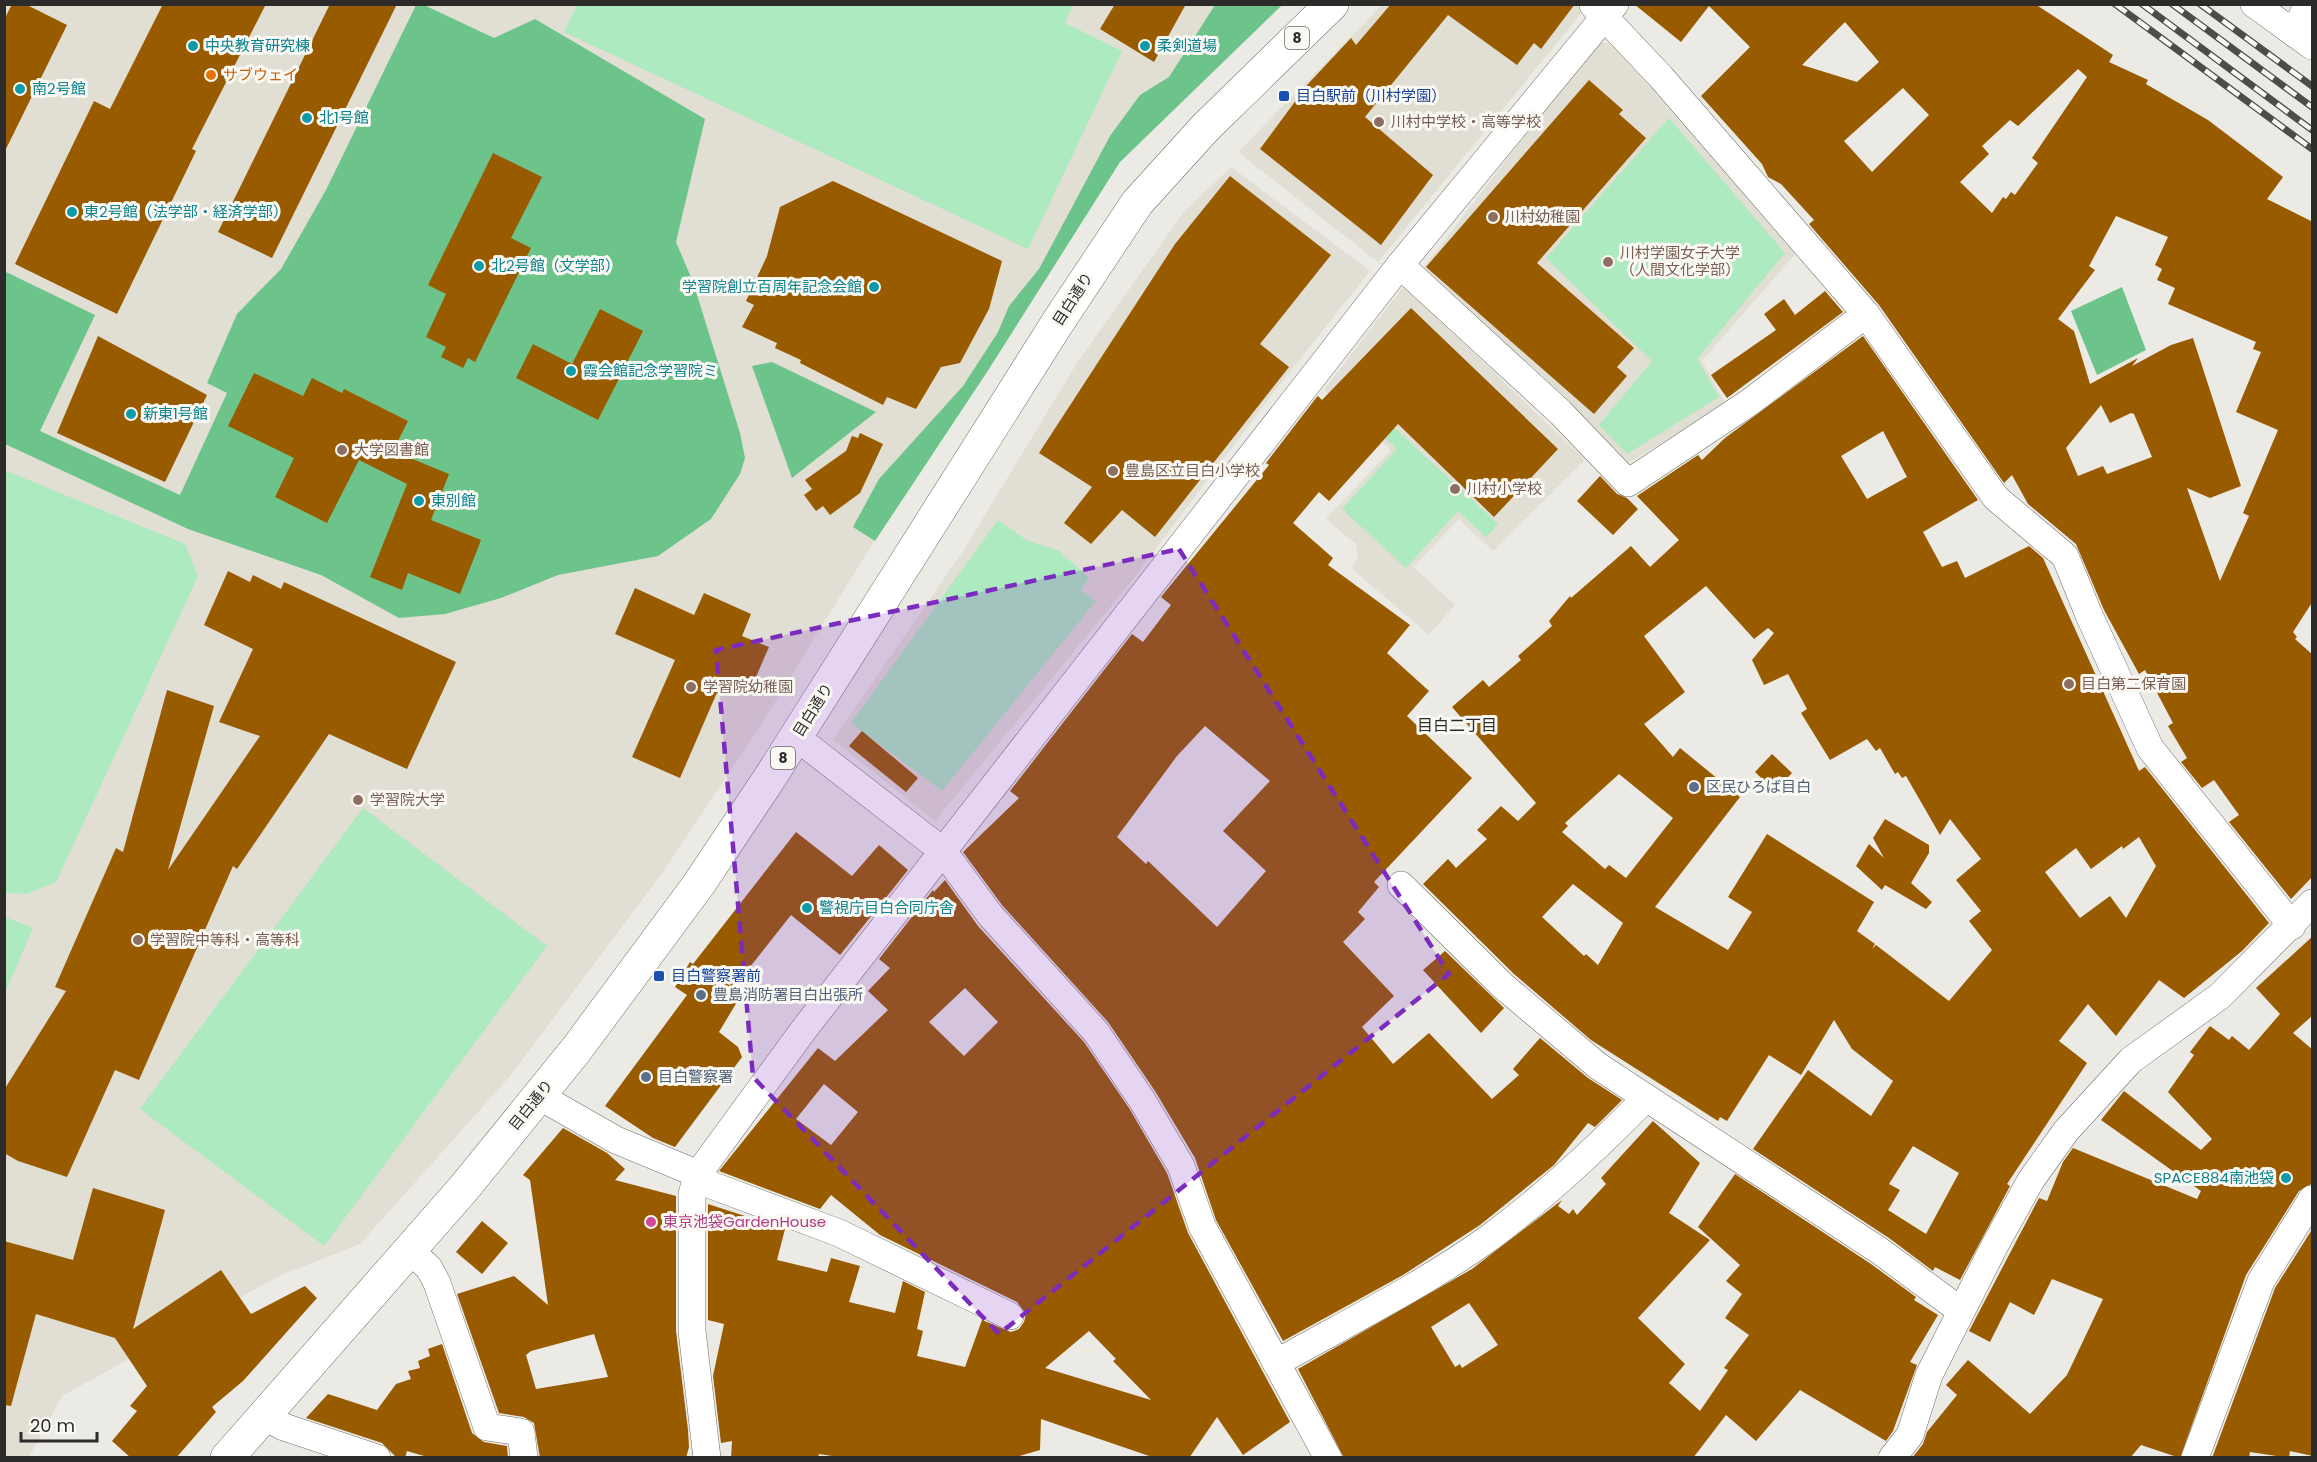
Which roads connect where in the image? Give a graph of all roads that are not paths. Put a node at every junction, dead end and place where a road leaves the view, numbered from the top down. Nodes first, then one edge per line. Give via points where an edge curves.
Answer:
1 (1332, 4) edge
2 (2254, 4) edge
3 (2307, 4) edge
4 (1605, 8) edge
5 (2304, 40) edge
6 (1400, 265) junction
7 (1866, 314) junction
8 (796, 737) junction
9 (943, 850) junction
10 (1401, 885) dead end
11 (2313, 903) edge
12 (2292, 926) junction
13 (539, 1096) junction
14 (1646, 1098) junction
15 (698, 1174) junction
16 (2313, 1199) edge
17 (411, 1251) junction
18 (1961, 1311) junction
19 (1010, 1316) dead end
20 (1276, 1363) junction
21 (263, 1416) junction
22 (227, 1458) edge
23 (377, 1458) edge
24 (524, 1458) edge
25 (707, 1458) edge
26 (1328, 1458) edge
27 (1892, 1458) edge
28 (2195, 1458) edge

1 - 8 main road, 目白通り / 8 via 1205,128 1137,203
2 - 5 street
3 - 5 street
4 - 6 street
4 - 7 street
6 - 7 street via 1560,412 1628,483 1750,402
6 - 9 street
7 - 12 street via 1996,498 2065,556 2150,748
8 - 9 street
8 - 13 main road, 目白通り / 8 via 699,884
9 - 15 street
9 - 20 street via 990,915 1096,1032 1142,1100 1181,1166 1202,1226
10 - 14 street via 1503,986 1598,1066
11 - 12 street
12 - 18 street via 2220,996 2131,1060 2066,1131 2031,1180
13 - 15 street via 616,1140
13 - 17 main road, 目白通り / 8
14 - 18 street via 1880,1251
14 - 20 street via 1577,1168 1489,1238 1431,1276
15 - 19 street via 711,1185 839,1233
15 - 25 street via 692,1194 692,1330
16 - 28 street via 2261,1281
17 - 21 main road, 目白通り / 8
17 - 24 street via 429,1268 437,1283 487,1427 521,1432
18 - 27 street via 1929,1375 1910,1436
20 - 26 street
21 - 22 main road, 目白通り / 8
21 - 23 street via 284,1427

